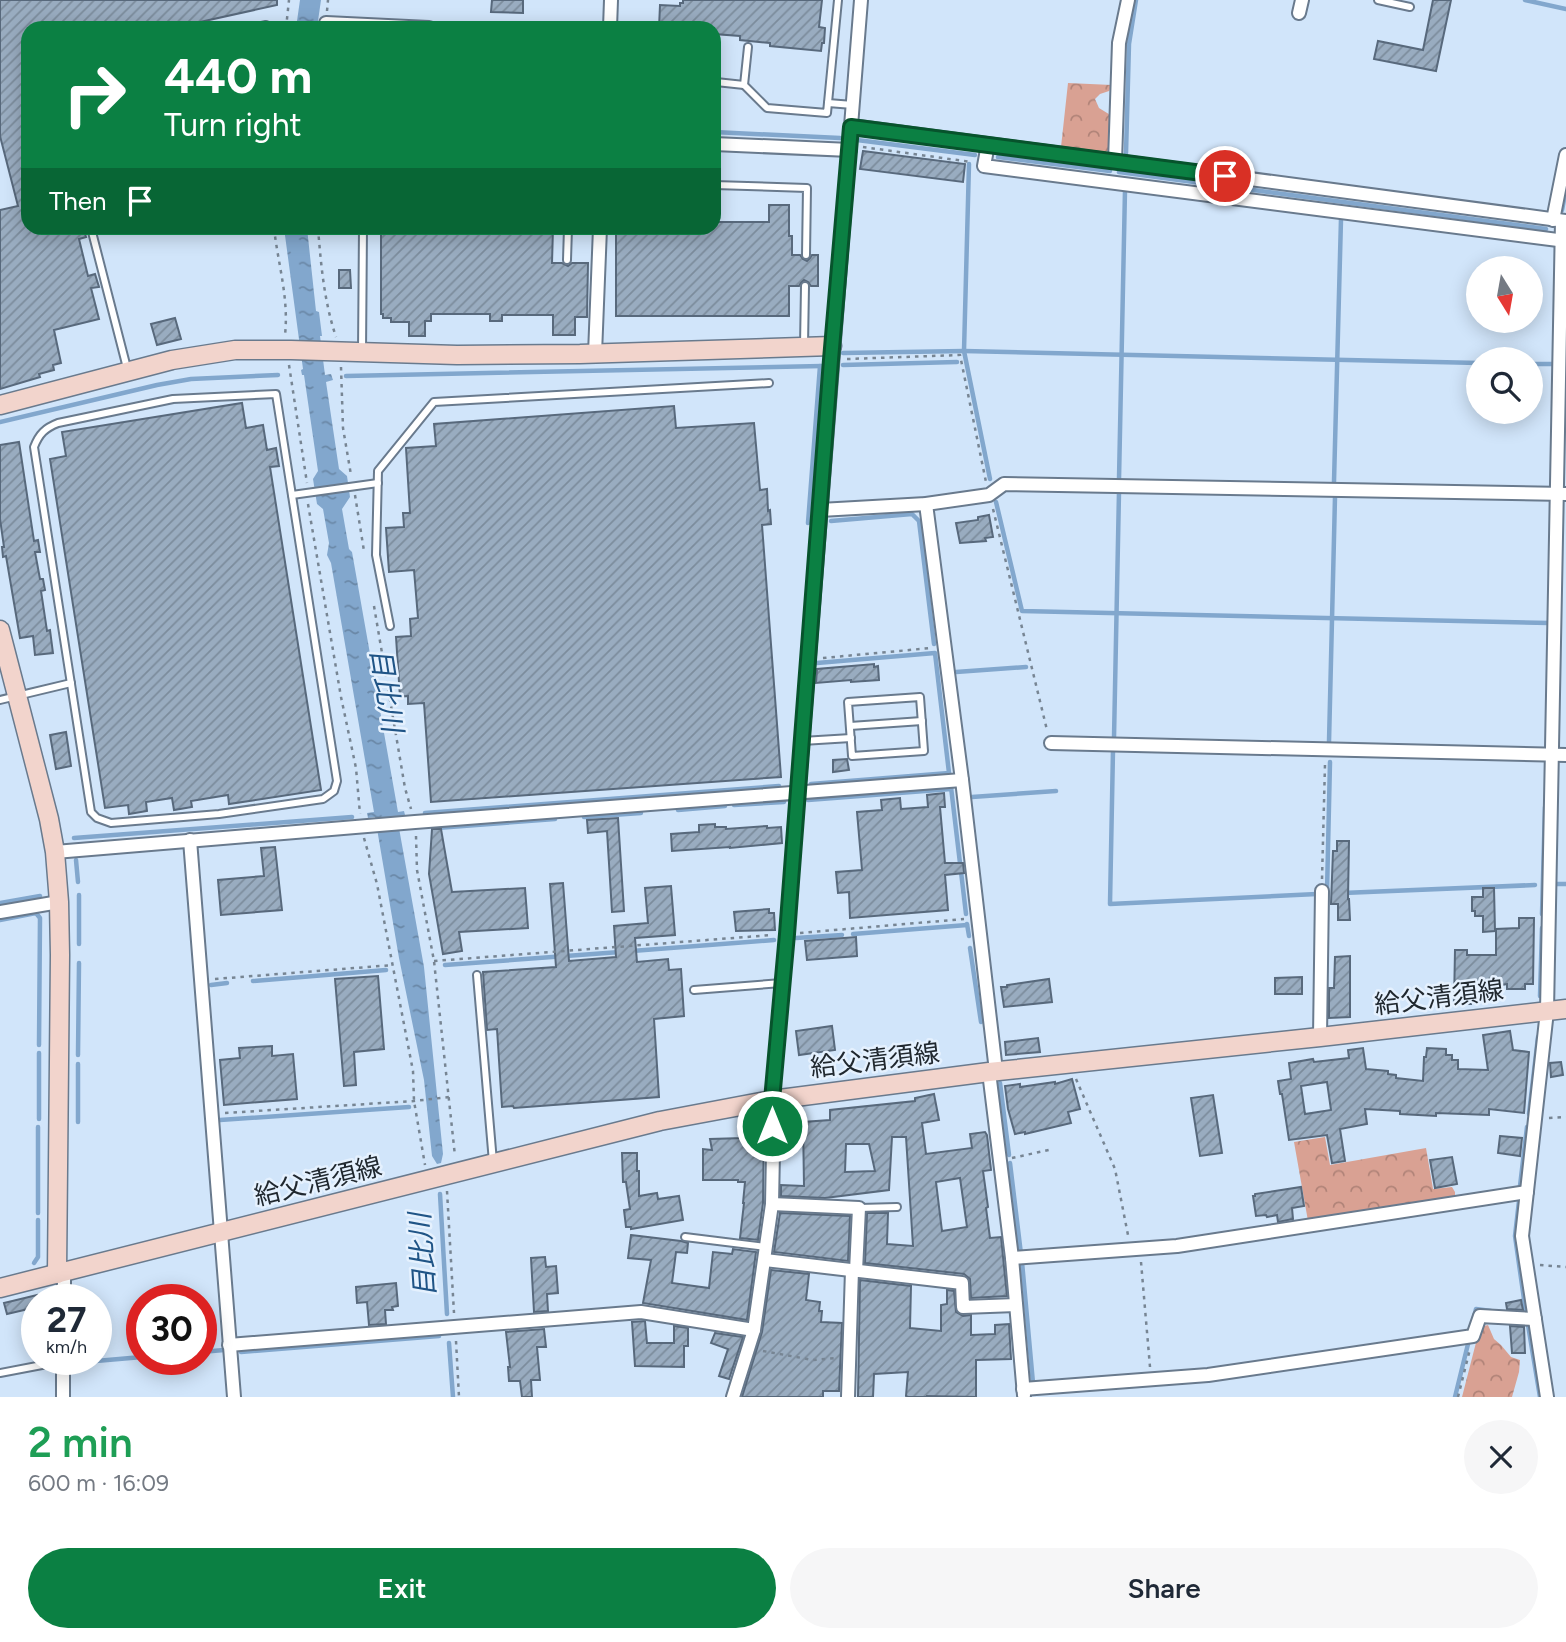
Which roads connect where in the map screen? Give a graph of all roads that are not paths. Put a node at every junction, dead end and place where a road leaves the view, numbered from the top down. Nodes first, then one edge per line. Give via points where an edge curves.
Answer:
1 (611, 0) edge
2 (838, 0) edge
3 (861, 0) edge
4 (1128, 0) edge
5 (1302, 0) edge
6 (1378, 0) edge
7 (1410, 7) dead end
8 (1299, 13) dead end
9 (610, 21) edge
10 (748, 47) dead end
11 (721, 83) edge
12 (744, 85) junction
13 (828, 103) junction
14 (853, 105) junction
15 (851, 127) junction
16 (721, 144) edge
17 (988, 144) junction
18 (850, 148) junction
19 (1566, 155) edge
20 (1115, 161) junction
21 (721, 185) edge
22 (1560, 221) edge
23 (93, 235) edge
24 (363, 235) edge
25 (568, 235) edge
26 (600, 235) edge
27 (1564, 241) edge
28 (806, 255) dead end
29 (567, 260) dead end
30 (805, 286) dead end
31 (804, 346) junction
32 (362, 353) junction
33 (832, 353) junction
34 (595, 354) junction
35 (127, 372) junction
36 (769, 383) dead end
37 (0, 405) edge
38 (378, 483) junction
39 (1561, 494) edge
40 (292, 495) junction
41 (926, 504) junction
42 (820, 510) junction
43 (390, 626) dead end
44 (0, 630) edge
45 (71, 683) junction
46 (8, 698) edge
47 (922, 721) junction
48 (850, 726) junction
49 (850, 738) junction
50 (802, 741) junction
51 (1051, 743) road end
52 (1552, 755) junction
53 (1566, 755) edge
54 (962, 780) junction
55 (797, 793) junction
56 (190, 840) junction
57 (55, 852) junction
58 (1322, 891) road end
59 (59, 902) junction
60 (0, 912) edge
61 (477, 975) dead end
62 (782, 983) junction
63 (694, 990) dead end
64 (1566, 1009) edge
65 (1547, 1011) junction
66 (1320, 1037) junction
67 (993, 1071) junction
68 (772, 1100) junction
69 (493, 1164) junction
70 (1527, 1192) junction
71 (772, 1204) junction
72 (897, 1207) dead end
73 (859, 1208) junction
74 (221, 1233) junction
75 (685, 1237) dead end
76 (766, 1254) junction
77 (1012, 1258) junction
78 (854, 1270) junction
79 (60, 1273) junction
80 (62, 1284) edge
81 (0, 1288) edge
82 (1016, 1305) junction
83 (1535, 1319) junction
84 (754, 1330) junction
85 (229, 1345) junction
86 (21, 1369) edge
87 (0, 1373) edge
88 (63, 1375) edge
89 (1024, 1393) edge
90 (63, 1397) edge
91 (234, 1397) edge
92 (733, 1397) edge
93 (848, 1397) edge
94 (1547, 1397) edge

1 - 9 street
2 - 13 lane
3 - 14 street
4 - 20 street via 1119,43
5 - 8 street
6 - 7 lane
10 - 12 lane
11 - 12 lane
12 - 13 lane via 767,108 827,113
13 - 14 lane
14 - 15 street
15 - 17 street
15 - 18 street
16 - 18 street
17 - 20 street
17 - 27 street via 985,166
18 - 33 street
19 - 22 street
20 - 22 street
21 - 28 lane via 807,188
22 - 27 street
23 - 35 lane
24 - 32 lane
25 - 29 lane
26 - 34 street
27 - 39 street
30 - 31 lane
31 - 33 main road
31 - 34 main road
32 - 34 main road
32 - 35 main road via 235,351
33 - 42 street
35 - 37 main road
36 - 38 lane via 434,402 378,471
38 - 40 lane
38 - 43 lane via 376,555
39 - 41 street via 1004,484 989,495
39 - 52 street
40 - 45 lane via 276,394 173,398 46,428 34,447
40 - 45 lane via 337,781 334,791 323,799 219,814 111,823 97,818 91,811
41 - 42 street
41 - 54 street
42 - 50 street
44 - 46 main road
45 - 46 lane
46 - 57 main road via 49,819
47 - 48 lane
47 - 48 lane via 920,698 848,702
47 - 49 lane via 923,751 852,756
48 - 49 lane
49 - 50 lane
50 - 55 street
51 - 52 street
52 - 53 street
52 - 65 street
54 - 55 street
54 - 67 street
55 - 56 street
55 - 62 street
56 - 57 street
56 - 74 street
57 - 59 main road
58 - 66 street
59 - 60 street
59 - 79 main road
61 - 69 lane
62 - 63 lane
62 - 68 street
64 - 65 main road, 給父清須線
65 - 66 main road, 給父清須線
65 - 70 street
66 - 67 main road, 給父清須線
67 - 68 main road, 給父清須線
67 - 77 street
68 - 69 main road, 給父清須線 via 660,1121
68 - 71 street
69 - 74 main road, 給父清須線
70 - 77 street via 1177,1246
70 - 83 street via 1522,1236
71 - 73 street
71 - 76 street
72 - 73 lane
73 - 78 street
74 - 79 main road, 給父清須線
74 - 85 street
75 - 76 lane
76 - 78 street
76 - 84 street
77 - 82 street
78 - 82 street via 962,1283 963,1307
78 - 93 street
79 - 80 street
79 - 81 main road, 給父清須線
82 - 89 street
83 - 89 street via 1480,1316 1473,1336 1208,1375
83 - 94 street
84 - 85 street via 641,1312
84 - 92 street
85 - 91 street
86 - 87 lane
88 - 90 street

